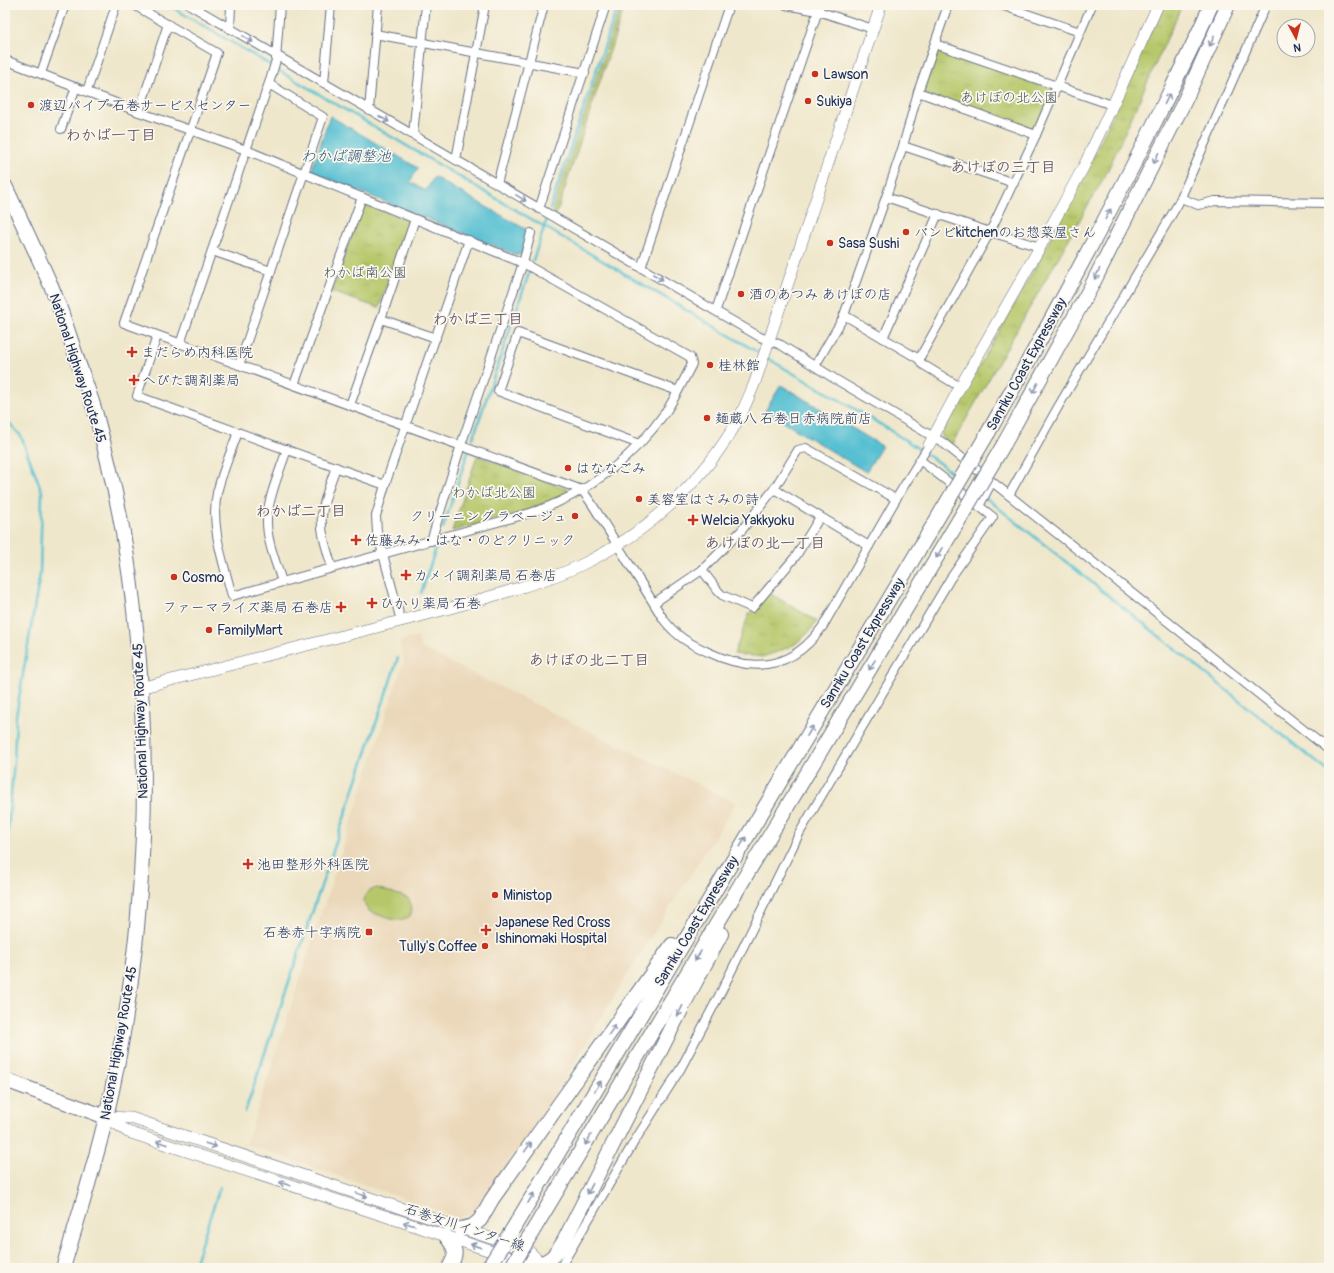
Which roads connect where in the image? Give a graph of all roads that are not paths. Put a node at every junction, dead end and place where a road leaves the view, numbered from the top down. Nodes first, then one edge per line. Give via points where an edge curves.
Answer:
1 (65, 5) edge
2 (116, 5) edge
3 (134, 5) edge
4 (190, 5) edge
5 (231, 5) edge
6 (280, 5) edge
7 (331, 5) edge
8 (378, 5) edge
9 (426, 5) edge
10 (485, 5) edge
11 (544, 5) edge
12 (606, 5) edge
13 (729, 5) edge
14 (786, 5) edge
15 (881, 5) edge
16 (948, 5) edge
17 (1001, 5) edge
18 (1092, 5) edge
19 (1158, 5) edge
20 (1211, 5) edge
21 (1228, 5) edge
22 (1266, 5) edge
23 (819, 8) edge
24 (168, 24) junction
25 (230, 29) junction
26 (873, 29) junction
27 (1080, 32) junction
28 (375, 34) junction
29 (422, 42) junction
30 (935, 44) junction
31 (476, 52) junction
32 (276, 58) junction
33 (5, 60) edge
34 (530, 62) junction
35 (41, 73) junction
36 (585, 73) junction
37 (270, 84) junction
38 (324, 84) junction
39 (1058, 86) junction
40 (76, 87) junction
41 (87, 91) junction
42 (918, 92) junction
43 (1112, 105) junction
44 (369, 110) junction
45 (139, 112) junction
46 (61, 129) dead end
47 (190, 130) junction
48 (413, 135) junction
49 (1036, 135) junction
50 (903, 146) junction
51 (246, 150) junction
52 (456, 160) junction
53 (305, 174) junction
54 (1014, 183) junction
55 (497, 184) junction
56 (5, 186) edge
57 (362, 197) junction
58 (886, 197) junction
59 (1181, 198) junction
60 (1329, 203) edge
61 (539, 209) junction
62 (938, 214) junction
63 (415, 219) junction
64 (990, 232) junction
65 (531, 233) dead end
66 (469, 240) junction
67 (1040, 247) junction
68 (212, 250) junction
69 (523, 263) junction
70 (641, 268) junction
71 (272, 271) junction
72 (716, 310) junction
73 (844, 315) junction
74 (381, 319) junction
75 (157, 336) junction
76 (436, 338) junction
77 (883, 338) junction
78 (770, 341) junction
79 (180, 344) junction
80 (919, 359) junction
81 (239, 365) junction
82 (815, 366) junction
83 (294, 385) junction
84 (960, 387) junction
85 (678, 391) junction
86 (350, 405) junction
87 (406, 426) junction
88 (238, 432) junction
89 (639, 444) junction
90 (461, 445) junction
91 (287, 449) junction
92 (927, 449) junction
93 (336, 467) junction
94 (992, 482) junction
95 (385, 485) junction
96 (774, 489) junction
97 (582, 490) junction
98 (1010, 495) junction
99 (896, 499) junction
100 (980, 506) junction
101 (820, 517) junction
102 (431, 541) junction
103 (618, 545) junction
104 (869, 546) junction
105 (383, 554) junction
106 (332, 568) junction
107 (702, 570) junction
108 (282, 582) junction
109 (654, 603) junction
110 (401, 621) junction
111 (140, 688) junction
112 (1329, 750) edge
113 (811, 767) junction
114 (729, 866) junction
115 (5, 1080) edge
116 (106, 1117) junction
117 (461, 1229) junction
118 (446, 1236) junction
119 (541, 1266) edge
120 (63, 1268) edge
121 (450, 1268) edge
122 (489, 1268) edge
123 (511, 1268) edge
124 (560, 1268) edge

1 - 35 street
2 - 41 street
3 - 24 street
4 - 25 street
5 - 25 street
6 - 32 street
7 - 38 street
8 - 28 street
9 - 29 street
10 - 31 street
11 - 34 street
12 - 36 street
13 - 70 street
14 - 23 street
15 - 26 street
16 - 30 street
17 - 27 street
18 - 27 street
19 - 43 street
114 -> 20 highway, Sanriku Coast Expressway, bridge via 943,509 1049,326 1111,209
21 -> 113 highway, Sanriku Coast Expressway, bridge via 1185,100 1092,285 1004,444
22 - 59 street
23 - 26 street
23 - 72 street
24 - 45 street
24 - 47 street via 217,53
25 -> 32 street
26 - 78 street
27 - 39 street
28 - 29 street
28 - 44 street
29 - 31 street
29 - 48 street
30 - 39 street
30 - 42 street
31 - 34 street
31 - 52 street
32 - 37 street
32 - 38 street
33 - 35 street
34 - 36 street
34 - 55 street
35 - 40 street
36 - 61 street
37 - 51 street
37 - 53 street via 323,117
38 - 44 street
39 - 43 street
39 - 49 street
40 - 41 street
40 - 46 street
41 - 45 street
42 - 49 street
42 - 50 street
43 - 67 street via 1084,166
44 -> 48 street
45 - 47 street
47 - 51 street
47 - 75 street via 124,323
48 - 52 street
49 - 54 street
50 - 54 street
50 - 58 street
51 - 53 street
51 - 68 street
52 - 55 street
53 - 57 street
53 - 71 street
54 - 64 street
55 -> 61 street
56 - 111 highway, National Highway Route 45 via 53,290 95,412 126,549 136,620
57 - 63 street
57 - 83 street
58 - 62 street
58 - 73 street
59 - 60 street via 1198,205 1215,201
59 - 98 street via 1058,407
61 - 70 street
62 - 64 street
62 - 77 street
63 - 66 street
63 - 74 street
64 - 67 street
64 - 80 street
65 - 69 street
66 - 69 street
66 - 76 street
67 - 84 street
68 - 71 street
68 - 79 street
69 - 85 street via 690,358 692,364
69 - 90 street
70 -> 72 street
71 - 81 street
72 - 78 street
73 - 77 street
73 - 82 street
74 - 76 street
74 - 86 street
75 - 79 street
75 - 88 street via 137,396
76 - 87 street
77 - 80 street
78 - 82 street
78 - 103 street via 756,382 739,418 718,451 690,486 655,518
79 - 81 street
80 - 84 street via 922,364
81 - 83 street
82 - 92 street
83 - 86 street
84 - 92 street
85 - 89 street via 667,410
85 - 89 street via 518,333 498,391
86 - 87 street
87 - 90 street
87 - 95 street
88 - 91 street
88 - 108 street via 217,494 215,511 219,546 232,596
89 - 97 street via 606,474
90 - 97 street
90 - 102 street
91 - 93 street
91 - 108 street via 272,494 267,519
92 - 94 street via 942,442
92 - 99 street
92 - 100 street
93 - 95 street
93 - 106 street via 322,517
94 - 98 street
94 - 100 street
95 - 105 street via 376,516
96 - 99 street via 798,450 806,448
96 - 101 street
96 - 107 street via 741,531
97 - 102 street via 541,510
97 - 103 street
98 - 112 street
99 - 104 street
100 - 124 street via 993,517 950,579 800,832 681,1068
101 - 104 street
101 - 107 street via 796,556 752,608 722,595
102 - 105 street
103 - 109 street
103 - 110 street via 581,565 540,582
104 - 109 street via 816,636 794,655 775,663 754,666 735,663 684,640 671,629
105 - 106 street
105 - 110 street
106 - 108 street
107 - 109 street
110 - 111 street
111 - 116 highway, National Highway Route 45 via 144,822 138,920 126,1008
113 -> 119 highway via 689,994 563,1243 555,1256
113 -> 123 highway, Sanriku Coast Expressway, bridge
117 -> 114 highway via 473,1226 480,1220 492,1199
122 -> 114 highway, Sanriku Coast Expressway, bridge
115 - 116 highway
116 -> 117 street, 石巻女川インター線 via 132,1118
118 -> 116 street, 石巻女川インター線 via 127,1132
116 - 120 highway, National Highway Route 45
117 - 119 street, 石巻女川インター線 via 529,1251
119 -> 118 street, 石巻女川インター線
118 - 121 highway via 455,1248

